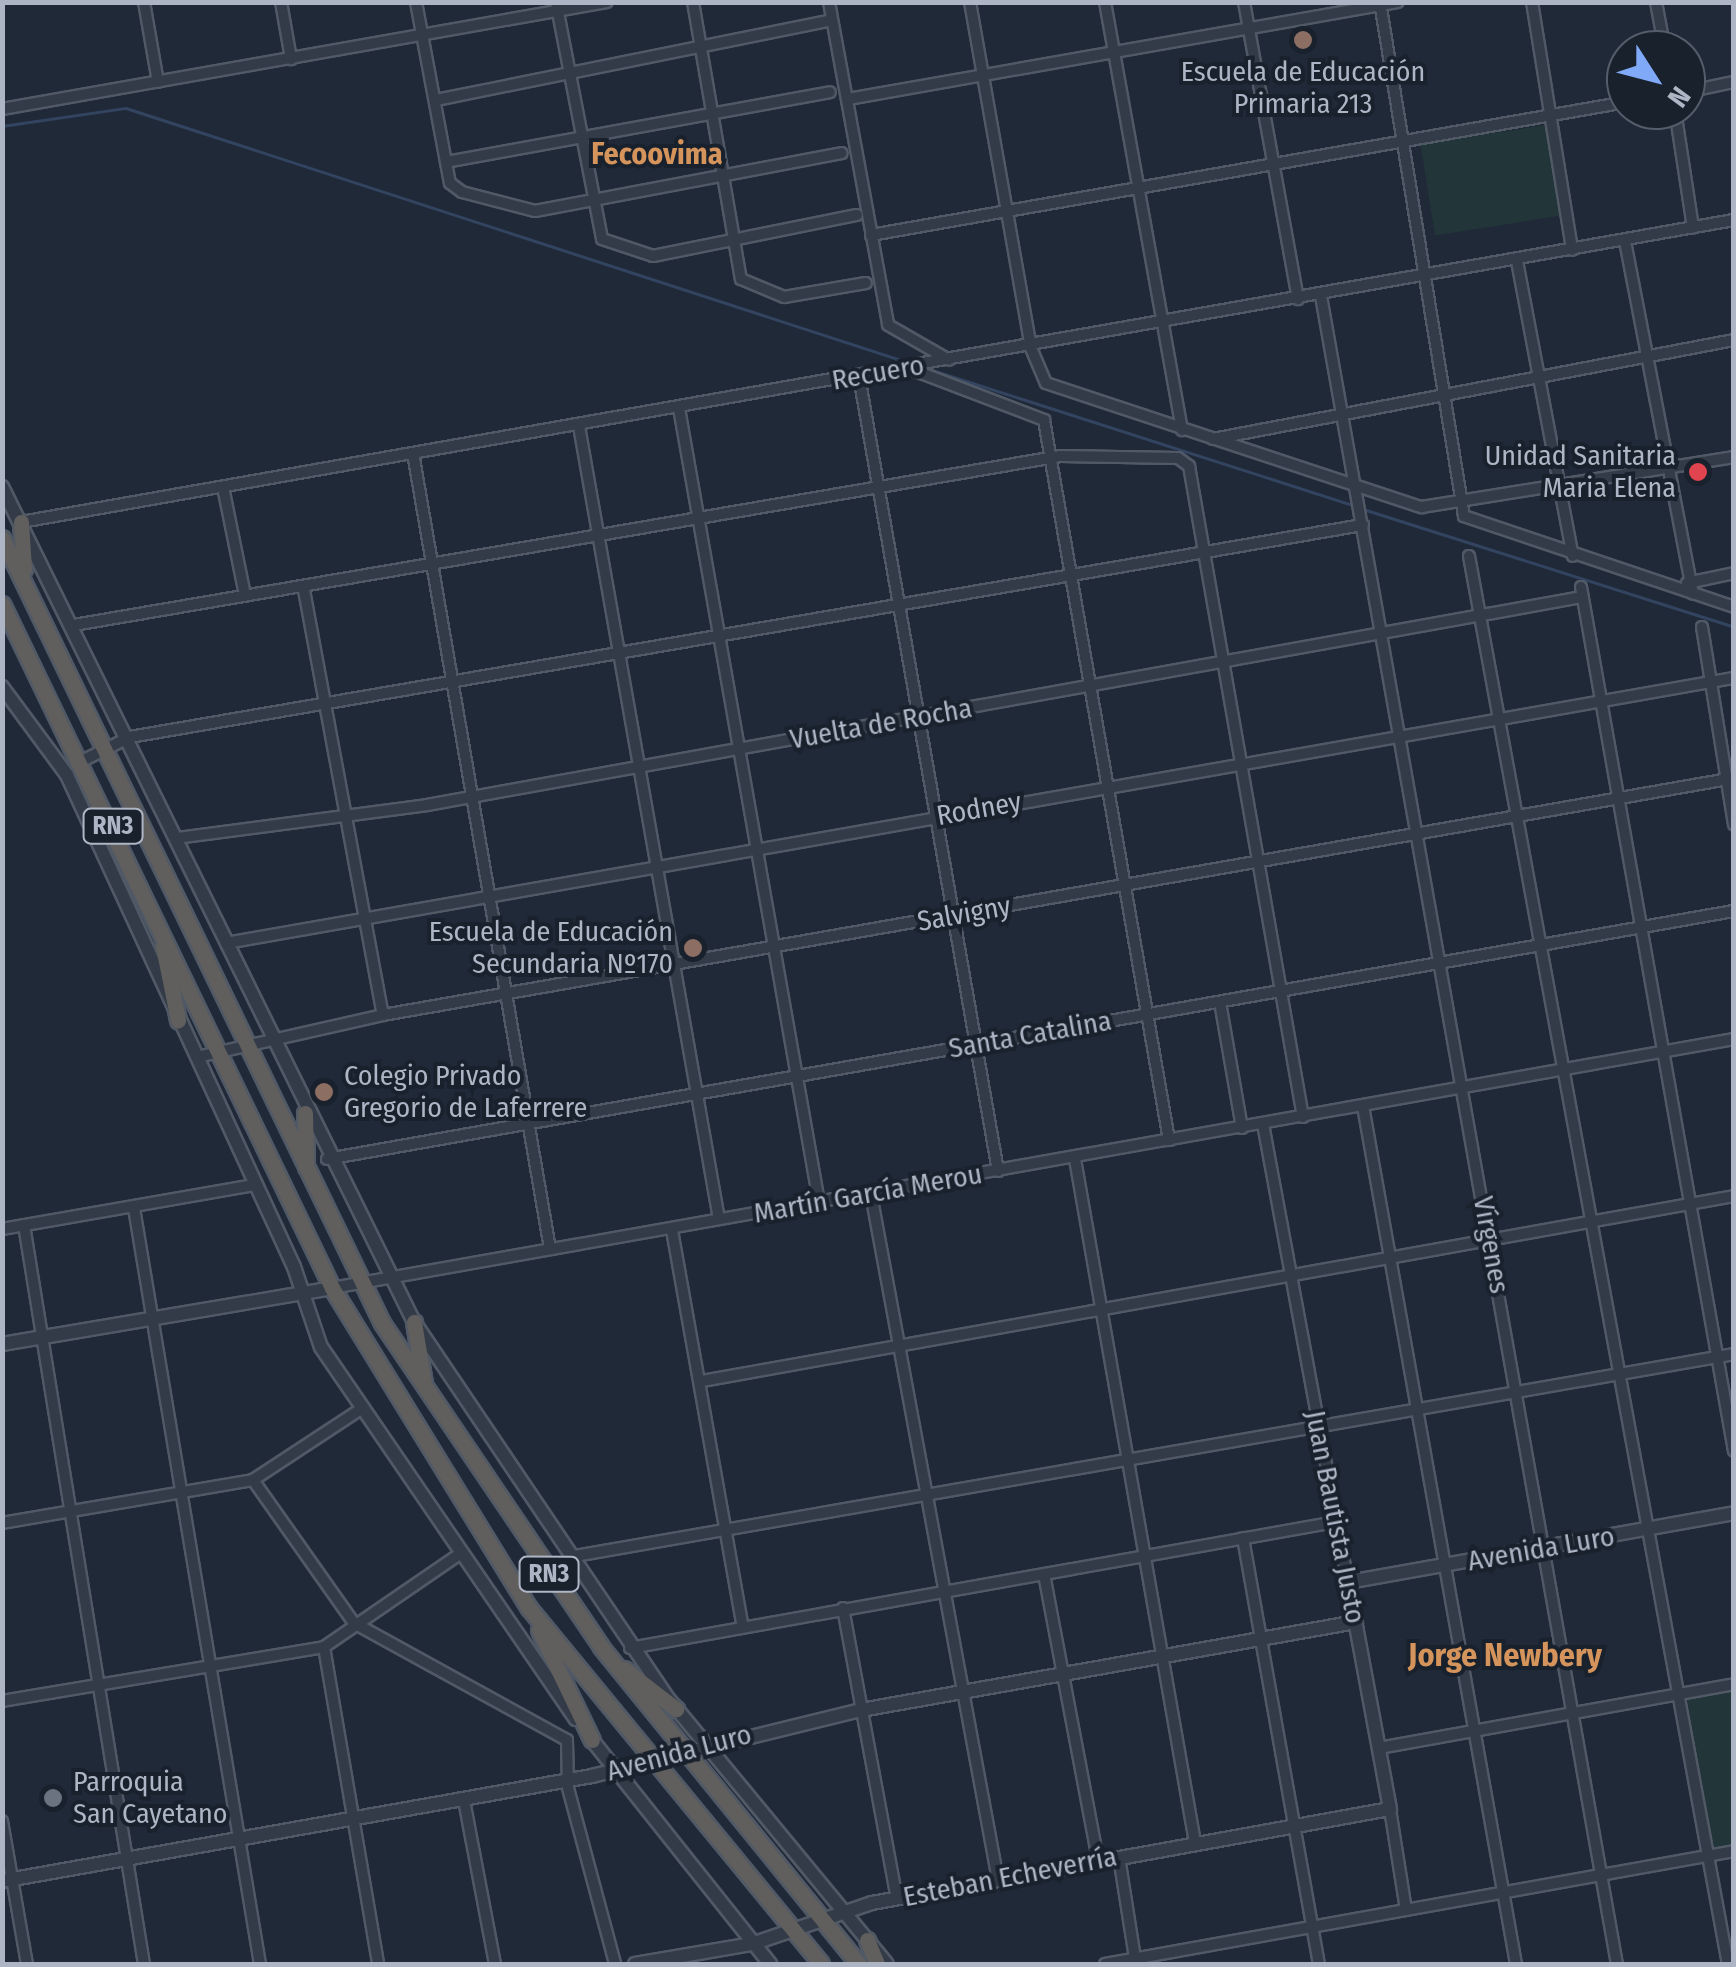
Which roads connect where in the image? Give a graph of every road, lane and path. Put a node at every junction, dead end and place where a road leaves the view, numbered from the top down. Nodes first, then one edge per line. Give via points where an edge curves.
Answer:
1 (144, 2) edge
2 (281, 2) edge
3 (416, 2) edge
4 (607, 2) edge
5 (693, 2) edge
6 (829, 2) edge
7 (970, 2) edge
8 (1104, 2) edge
9 (1244, 2) edge
10 (1398, 2) edge
11 (1532, 2) edge
12 (1656, 2) edge
13 (1380, 4) edge
14 (557, 7) edge
15 (832, 20) junction
16 (1248, 28) junction
17 (1661, 30) edge
18 (422, 35) junction
19 (702, 51) junction
20 (1114, 51) junction
21 (291, 58) junction
22 (569, 76) junction
23 (983, 76) junction
24 (158, 82) junction
25 (1734, 82) edge
26 (1706, 88) edge
27 (830, 92) dead end
28 (436, 100) junction
29 (848, 100) junction
30 (1606, 105) edge
31 (2, 109) edge
32 (712, 115) junction
33 (1550, 115) junction
34 (1678, 130) edge
35 (580, 140) junction
36 (1404, 142) junction
37 (842, 153) dead end
38 (446, 162) junction
39 (1272, 165) junction
40 (724, 177) junction
41 (1137, 186) junction
42 (591, 203) junction
43 (1007, 209) junction
44 (856, 215) dead end
45 (1734, 220) edge
46 (1693, 228) junction
47 (871, 235) junction
48 (735, 240) junction
49 (1625, 241) junction
50 (1572, 250) junction
51 (1517, 261) junction
52 (1425, 276) junction
53 (866, 283) dead end
54 (1321, 296) junction
55 (1298, 298) junction
56 (1162, 323) junction
57 (1734, 340) edge
58 (1031, 348) junction
59 (1648, 355) junction
60 (949, 360) junction
61 (908, 368) junction
62 (860, 376) junction
63 (1540, 376) junction
64 (1442, 391) junction
65 (679, 408) junction
66 (1341, 410) junction
67 (579, 426) junction
68 (1182, 430) junction
69 (1212, 439) junction
70 (413, 453) junction
71 (1734, 457) edge
72 (1050, 458) junction
73 (1670, 468) junction
74 (1356, 486) junction
75 (2, 487) edge
76 (223, 487) junction
77 (1561, 488) junction
78 (879, 490) junction
79 (1461, 505) junction
80 (21, 522) junction
81 (700, 522) junction
82 (1363, 525) junction
83 (2, 538) edge
84 (599, 539) junction
85 (1203, 550) junction
86 (1470, 556) dead end
87 (1573, 556) junction
88 (432, 568) junction
89 (1734, 572) edge
90 (1070, 574) junction
91 (1693, 587) junction
92 (304, 590) junction
93 (28, 592) junction
94 (244, 595) junction
95 (899, 603) junction
96 (2, 604) edge
97 (1734, 607) edge
98 (1480, 617) junction
99 (74, 625) junction
100 (1702, 627) dead end
101 (1381, 634) junction
102 (719, 635) junction
103 (620, 653) junction
104 (1223, 663) junction
105 (1734, 678) edge
106 (1708, 682) junction
107 (454, 683) junction
108 (1091, 687) junction
109 (2, 688) edge
110 (1600, 700) junction
111 (325, 704) junction
112 (8, 706) edge
113 (920, 716) junction
114 (1500, 717) junction
115 (1398, 735) junction
116 (130, 737) junction
117 (102, 748) junction
118 (740, 749) junction
119 (82, 760) junction
120 (1240, 763) junction
121 (638, 767) junction
122 (1730, 779) edge
123 (1108, 786) junction
124 (472, 796) junction
125 (1616, 798) junction
126 (345, 809) junction
127 (936, 816) junction
128 (1516, 816) junction
129 (1734, 824) edge
130 (1417, 834) junction
131 (177, 838) junction
132 (757, 848) junction
133 (1258, 863) junction
134 (658, 866) junction
135 (1123, 886) junction
136 (490, 897) junction
137 (1734, 911) edge
138 (953, 916) junction
139 (157, 919) junction
140 (363, 919) junction
141 (1639, 927) junction
142 (226, 943) junction
143 (1540, 944) junction
144 (774, 947) junction
145 (1440, 961) junction
146 (675, 967) junction
147 (1279, 992) junction
148 (506, 995) junction
149 (1220, 1002) junction
150 (1145, 1014) junction
151 (383, 1015) junction
152 (178, 1020) junction
153 (268, 1038) junction
154 (1734, 1040) edge
155 (244, 1043) junction
156 (976, 1045) junction
157 (218, 1050) junction
158 (1661, 1054) junction
159 (197, 1056) junction
160 (1562, 1070) junction
161 (798, 1076) junction
162 (1462, 1088) junction
163 (696, 1096) junction
164 (1363, 1106) junction
165 (305, 1113) junction
166 (1303, 1117) junction
167 (530, 1124) junction
168 (1263, 1124) junction
169 (1242, 1128) junction
170 (1169, 1140) junction
171 (1075, 1158) junction
172 (327, 1159) junction
173 (306, 1171) junction
174 (998, 1171) junction
175 (253, 1185) junction
176 (872, 1194) junction
177 (1734, 1196) edge
178 (819, 1202) junction
179 (1688, 1205) junction
180 (134, 1208) junction
181 (719, 1219) junction
182 (1590, 1222) junction
183 (24, 1225) junction
184 (2, 1229) edge
185 (672, 1230) junction
186 (1490, 1240) junction
187 (550, 1249) junction
188 (1390, 1258) junction
189 (1289, 1276) junction
190 (388, 1278) junction
191 (358, 1282) junction
192 (332, 1288) junction
193 (300, 1295) junction
194 (1100, 1311) junction
195 (152, 1320) junction
196 (414, 1322) junction
197 (38, 1338) junction
198 (2, 1344) edge
199 (900, 1346) junction
200 (1734, 1354) edge
201 (1716, 1357) junction
202 (1619, 1376) junction
203 (702, 1380) junction
204 (426, 1392) junction
205 (1518, 1395) junction
206 (361, 1410) junction
207 (1418, 1412) junction
208 (1318, 1429) junction
209 (1734, 1451) edge
210 (1126, 1457) junction
211 (253, 1480) junction
212 (926, 1491) junction
213 (180, 1493) junction
214 (66, 1513) junction
215 (1734, 1513) edge
216 (1335, 1522) junction
217 (2, 1523) edge
218 (726, 1530) junction
219 (1647, 1530) junction
220 (1243, 1538) junction
221 (1542, 1549) junction
222 (460, 1554) junction
223 (569, 1556) junction
224 (1144, 1556) junction
225 (1443, 1566) junction
226 (1044, 1574) junction
227 (1348, 1582) junction
228 (943, 1590) junction
229 (529, 1608) junction
230 (843, 1608) junction
231 (1356, 1622) junction
232 (354, 1623) junction
233 (743, 1627) junction
234 (1260, 1639) junction
235 (324, 1647) junction
236 (630, 1648) junction
237 (607, 1656) junction
238 (1161, 1657) junction
239 (210, 1664) junction
240 (1060, 1676) junction
241 (96, 1684) junction
242 (1734, 1684) edge
243 (962, 1693) junction
244 (1679, 1693) junction
245 (2, 1701) edge
246 (676, 1709) junction
247 (860, 1710) junction
248 (1570, 1714) junction
249 (1470, 1732) junction
250 (592, 1740) junction
251 (702, 1742) junction
252 (1379, 1748) junction
253 (680, 1750) junction
254 (649, 1763) junction
255 (615, 1771) junction
256 (568, 1780) junction
257 (464, 1800) junction
258 (1390, 1809) junction
259 (352, 1821) junction
260 (2, 1822) edge
261 (1295, 1827) junction
262 (239, 1839) junction
263 (1195, 1842) junction
264 (1734, 1851) edge
265 (1708, 1855) junction
266 (1118, 1857) junction
267 (125, 1859) junction
268 (1098, 1861) junction
269 (1602, 1874) junction
270 (8, 1880) edge
271 (998, 1880) junction
272 (1502, 1893) junction
273 (897, 1898) junction
274 (841, 1910) junction
275 (1406, 1910) junction
276 (820, 1918) junction
277 (1312, 1928) junction
278 (793, 1932) junction
279 (867, 1940) junction
280 (752, 1944) junction
281 (1136, 1962) edge
282 (27, 1964) edge
283 (144, 1964) edge
284 (260, 1964) edge
285 (378, 1964) edge
286 (495, 1964) edge
287 (616, 1964) edge
288 (635, 1964) edge
289 (770, 1964) edge
290 (821, 1964) edge
291 (859, 1964) edge
292 (876, 1964) edge
293 (887, 1964) edge
294 (1106, 1964) edge
295 (1319, 1964) edge
296 (1516, 1964) edge
297 (1617, 1964) edge
298 (1728, 1964) edge

1 - 24 street
2 - 21 street
3 - 18 street
4 - 14 street
5 - 19 street
6 - 15 street
7 - 23 street
8 - 20 street
9 - 16 street
10 - 13 street
11 - 33 street
12 - 17 street
13 - 16 street
13 - 36 street
14 - 18 street
14 - 22 street
15 - 19 street
15 - 29 street
16 - 20 street
16 - 39 street
18 - 21 street
18 - 28 street
19 - 22 street
19 - 32 street
20 - 23 street
20 - 41 street
21 - 24 street
22 - 28 street
22 - 35 street
23 - 29 street
23 - 43 street
24 - 31 street
25 - 26 street
27 - 32 street
28 - 38 street
29 - 47 street
30 - 33 street
32 - 35 street
32 - 40 street
33 - 36 street
33 - 50 street
34 - 46 street
35 - 38 street
35 - 42 street
36 - 39 street
36 - 52 street
37 - 40 street
38 - 42 street via 450,182 517,210
39 - 41 street
39 - 55 street
40 - 42 street
40 - 48 street
41 - 43 street
41 - 56 street
42 - 48 street via 597,235 653,256
43 - 47 street
43 - 58 street
44 - 48 street
45 - 46 street, Recuero
46 - 49 street, Recuero
47 - 60 street via 890,332
48 - 53 street via 741,279 784,297
49 - 50 street, Recuero
49 - 59 street
50 - 51 street, Recuero
51 - 52 street, Recuero
51 - 63 street
52 - 54 street, Recuero
52 - 64 street
54 - 55 street, Recuero
54 - 66 street
55 - 56 street, Recuero
56 - 58 street, Recuero
56 - 68 street
57 - 59 street
58 - 60 street, Recuero
58 - 68 street via 1046,383
59 - 63 street
59 - 73 street
60 - 61 street, Recuero
61 - 62 street, Recuero
61 - 72 street via 1044,420
62 - 65 street, Recuero
62 - 78 street
63 - 64 street
63 - 77 street
64 - 66 street
64 - 79 street
65 - 67 street, Recuero
65 - 81 street
66 - 69 street
66 - 74 street
67 - 70 street, Recuero
67 - 84 street
68 - 69 street
69 - 74 street
70 - 76 street, Recuero
70 - 88 street
71 - 73 street
72 - 78 street
72 - 85 street via 1187,462
72 - 90 street
73 - 77 street
73 - 91 street
74 - 79 street via 1422,507
74 - 82 street, Vírgenes
75 - 80 street
76 - 80 street, Recuero
76 - 94 street
77 - 79 street
77 - 87 street
78 - 81 street
78 - 95 street
79 - 87 street via 1474,524
80 - 93 highway
80 - 99 street
81 - 84 street
81 - 102 street
82 - 85 street
82 - 101 street, Vírgenes
83 - 93 highway, RN3
84 - 88 street
84 - 103 street
85 - 90 street
85 - 104 street
86 - 98 street
87 - 91 street
88 - 92 street
88 - 107 street
89 - 91 street
90 - 95 street
90 - 108 street
91 - 97 street
92 - 94 street
92 - 111 street
93 - 117 highway, RN3
94 - 99 street
95 - 102 street
95 - 113 street
96 - 119 highway, RN3
98 - 101 street, Vuelta de Rocha
98 - 110 street, Vuelta de Rocha via 1582,592
98 - 114 street
99 - 116 street
100 - 106 street
101 - 104 street, Vuelta de Rocha
101 - 115 street, Vírgenes
102 - 103 street
102 - 118 street
103 - 107 street
103 - 121 street
104 - 108 street, Vuelta de Rocha
104 - 120 street
105 - 106 street, Rodney
106 - 110 street, Rodney
106 - 122 street
107 - 111 street
107 - 124 street
108 - 113 street, Vuelta de Rocha
108 - 123 street
109 - 112 street
110 - 114 street, Rodney
110 - 125 street
111 - 116 street
111 - 126 street
112 - 152 street via 68,775
113 - 118 street, Vuelta de Rocha
113 - 127 street
114 - 115 street, Rodney
114 - 128 street
115 - 120 street, Rodney
115 - 130 street, Vírgenes
116 - 117 street
116 - 131 street
117 - 119 street
117 - 155 highway, RN3
118 - 121 street, Vuelta de Rocha
118 - 132 street
119 - 139 highway, RN3
120 - 123 street, Rodney
120 - 133 street
121 - 124 street, Vuelta de Rocha
121 - 134 street
122 - 125 street, Salvigny
122 - 129 street
123 - 127 street, Rodney
123 - 135 street
124 - 126 street, Vuelta de Rocha
124 - 136 street
125 - 128 street, Salvigny
125 - 141 street
126 - 131 street, Vuelta de Rocha
126 - 140 street
127 - 132 street, Rodney
127 - 138 street
128 - 130 street, Salvigny
128 - 143 street
130 - 133 street, Salvigny
130 - 145 street, Vírgenes
131 - 142 street
132 - 134 street, Rodney
132 - 144 street
133 - 135 street, Salvigny
133 - 147 street
134 - 136 street, Rodney
134 - 146 street
135 - 138 street, Salvigny
135 - 150 street
136 - 140 street, Rodney
136 - 148 street
137 - 141 street, Santa Catalina
138 - 144 street, Salvigny
138 - 156 street
139 - 152 highway
139 - 157 highway, RN3
140 - 142 street, Rodney
140 - 151 street
141 - 143 street, Santa Catalina
141 - 158 street
142 - 153 street
143 - 145 street, Santa Catalina
143 - 160 street
144 - 146 street, Salvigny
144 - 161 street
145 - 147 street, Santa Catalina
145 - 162 street, Vírgenes
146 - 148 street, Salvigny
146 - 163 street
147 - 149 street, Santa Catalina
147 - 166 street
148 - 151 street, Salvigny
148 - 167 street
149 - 150 street, Santa Catalina
149 - 169 street
150 - 156 street, Santa Catalina
150 - 170 street
151 - 153 street, Salvigny
152 - 159 street
153 - 155 street, Salvigny
153 - 165 street
154 - 158 street, Martín García Merou
155 - 157 street, Salvigny
155 - 173 highway, RN3
156 - 161 street, Santa Catalina
156 - 174 street
157 - 159 street, Salvigny
157 - 192 highway, RN3
158 - 160 street, Martín García Merou
158 - 179 street
159 - 175 street
160 - 162 street, Martín García Merou
160 - 182 street
161 - 163 street, Santa Catalina
161 - 178 street
162 - 164 street, Martín García Merou
162 - 186 street, Vírgenes
163 - 167 street, Santa Catalina
163 - 181 street
164 - 166 street, Martín García Merou
164 - 188 street
165 - 172 street
165 - 173 highway
166 - 168 street, Martín García Merou
167 - 172 street, Santa Catalina
167 - 187 street
168 - 169 street, Martín García Merou
168 - 189 street, Juan Bautista Justo
169 - 170 street, Martín García Merou
170 - 171 street, Martín García Merou
171 - 174 street, Martín García Merou
171 - 194 street
172 - 190 street
173 - 191 highway, RN3
174 - 176 street, Martín García Merou
175 - 180 street
175 - 193 street
176 - 178 street, Martín García Merou
176 - 199 street
177 - 179 street
178 - 181 street, Martín García Merou
179 - 182 street
179 - 201 street
180 - 183 street
180 - 195 street
181 - 185 street, Martín García Merou
182 - 186 street
182 - 202 street
183 - 184 street
183 - 197 street
185 - 187 street, Martín García Merou
185 - 203 street
186 - 188 street
186 - 205 street, Vírgenes
187 - 190 street, Martín García Merou
188 - 189 street
188 - 207 street
189 - 194 street
189 - 208 street, Juan Bautista Justo
190 - 191 street, Martín García Merou
190 - 196 street
191 - 192 street, Martín García Merou
191 - 204 highway, RN3
192 - 193 street, Martín García Merou
192 - 229 highway, RN3
193 - 195 street, Martín García Merou
193 - 206 street
194 - 199 street
194 - 210 street
195 - 197 street, Martín García Merou
195 - 213 street
196 - 204 highway
196 - 223 street
197 - 198 street, Martín García Merou
197 - 214 street
199 - 203 street
199 - 212 street
200 - 201 street
201 - 202 street
201 - 209 street
202 - 205 street
202 - 219 street
203 - 218 street
204 - 237 highway, RN3
205 - 207 street
205 - 221 street, Vírgenes
206 - 211 street
206 - 222 street
207 - 208 street
207 - 225 street
208 - 210 street
208 - 216 street, Juan Bautista Justo
210 - 212 street
210 - 224 street
211 - 213 street
211 - 232 street
212 - 218 street
212 - 228 street
213 - 214 street
213 - 239 street
214 - 217 street
214 - 241 street
215 - 219 street, Avenida Luro
216 - 220 street
216 - 227 street, Juan Bautista Justo
218 - 223 street
218 - 233 street
219 - 221 street, Avenida Luro
219 - 244 street
220 - 224 street
220 - 234 street
221 - 225 street, Avenida Luro
221 - 248 street, Vírgenes
222 - 232 street
222 - 250 street
223 - 236 street
224 - 226 street
224 - 238 street
225 - 227 street, Avenida Luro
225 - 249 street
226 - 228 street
226 - 240 street
227 - 231 street, Juan Bautista Justo
228 - 230 street
228 - 243 street
229 - 250 highway
229 - 254 highway, RN3
230 - 233 street
230 - 247 street
231 - 234 street, Avenida Luro
231 - 252 street, Juan Bautista Justo
232 - 235 street
232 - 256 street via 560,1731 572,1752
233 - 236 street
234 - 238 street, Avenida Luro
234 - 261 street
235 - 239 street
235 - 259 street
236 - 246 street
237 - 246 highway
237 - 253 highway, RN3
238 - 240 street, Avenida Luro
238 - 263 street
239 - 241 street
239 - 262 street
240 - 243 street, Avenida Luro
240 - 268 street
241 - 245 street
241 - 267 street
242 - 244 street
243 - 247 street, Avenida Luro
243 - 271 street
244 - 248 street
244 - 265 street
246 - 251 street
247 - 251 street, Avenida Luro
247 - 273 street
248 - 249 street
248 - 269 street, Vírgenes
249 - 252 street
249 - 272 street
250 - 255 street
251 - 253 street, Avenida Luro
251 - 274 street
252 - 258 street, Juan Bautista Justo
253 - 254 street, Avenida Luro
253 - 276 highway, RN3
254 - 255 street, Avenida Luro
254 - 278 highway, RN3
255 - 256 street, Avenida Luro
255 - 280 street
256 - 257 street, Avenida Luro
256 - 287 street
257 - 259 street, Avenida Luro
257 - 286 street
258 - 261 street, Esteban Echeverría
258 - 275 street, Juan Bautista Justo
259 - 262 street, Avenida Luro
259 - 285 street
260 - 270 street
261 - 263 street, Esteban Echeverría
261 - 277 street
262 - 267 street, Avenida Luro
262 - 284 street
263 - 266 street, Esteban Echeverría
264 - 265 street
265 - 269 street
265 - 298 street
266 - 268 street, Esteban Echeverría
266 - 281 street
267 - 270 street, Avenida Luro
267 - 283 street
268 - 271 street, Esteban Echeverría
269 - 272 street
269 - 297 street, Vírgenes
270 - 282 street
271 - 273 street, Esteban Echeverría
272 - 275 street
272 - 296 street
273 - 274 street, Esteban Echeverría
274 - 276 street, Esteban Echeverría
274 - 279 street
275 - 277 street
276 - 278 street, Esteban Echeverría
276 - 291 highway, RN3
277 - 281 street
277 - 295 street
278 - 280 street, Esteban Echeverría
278 - 290 highway, RN3
279 - 292 highway
279 - 293 street
280 - 288 street, Esteban Echeverría
280 - 289 street
281 - 294 street

